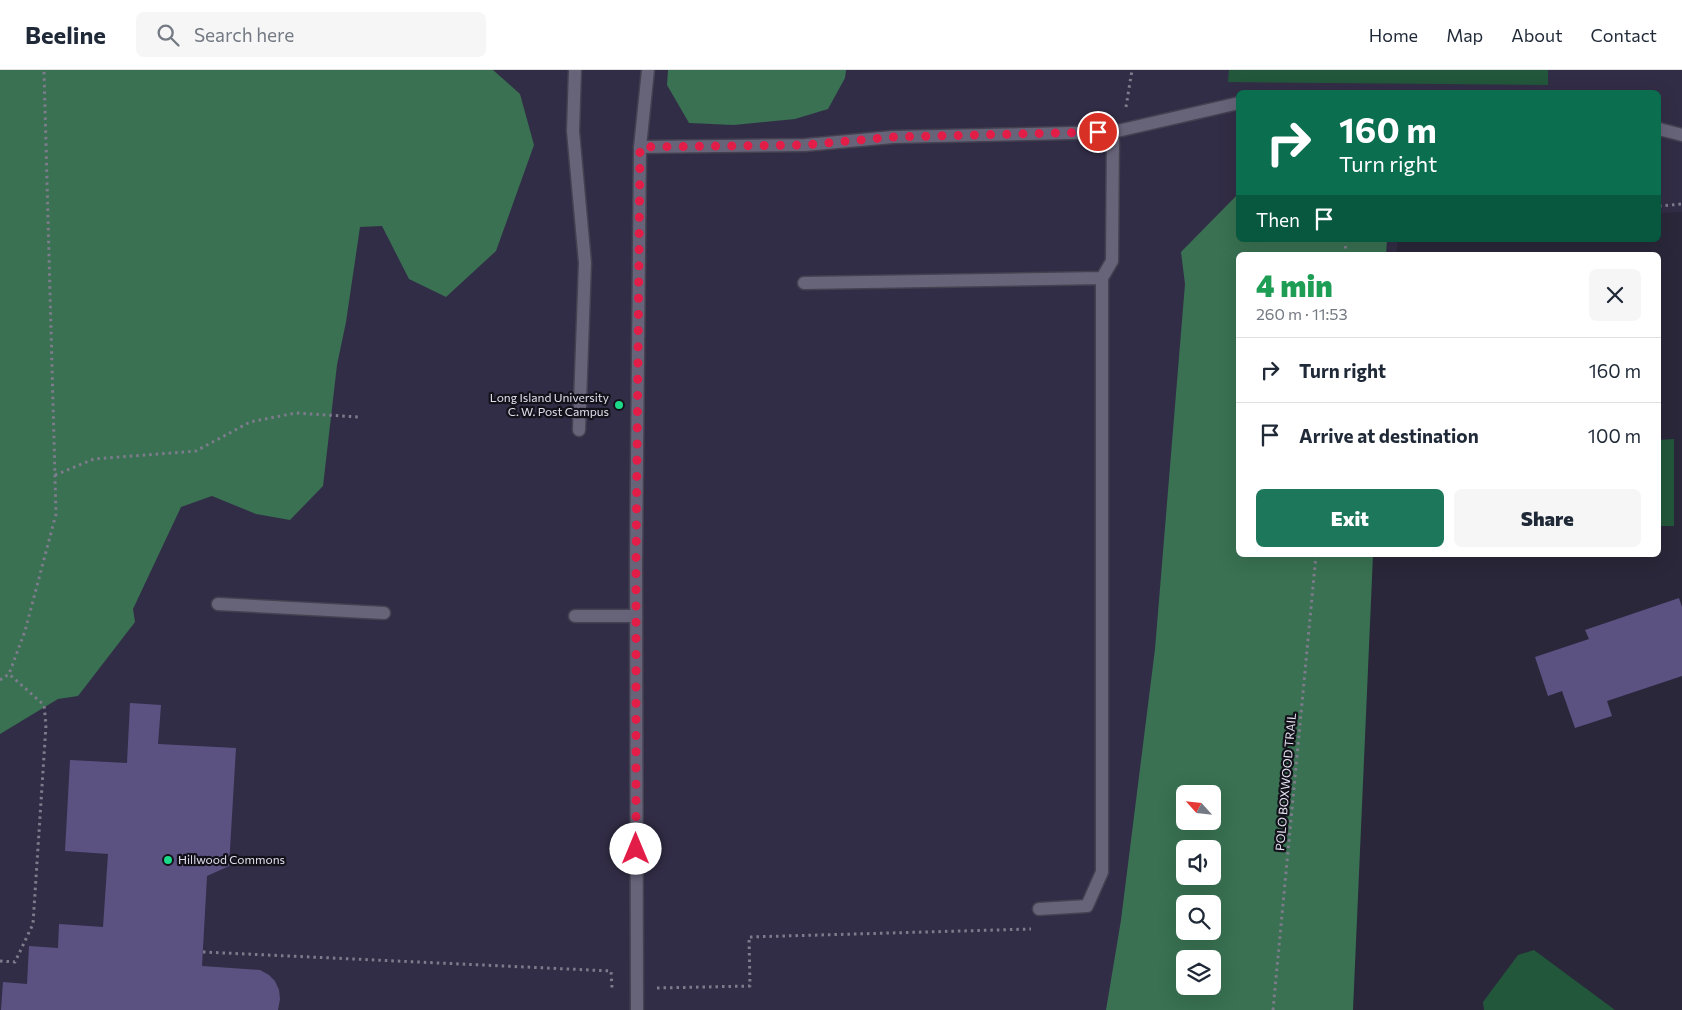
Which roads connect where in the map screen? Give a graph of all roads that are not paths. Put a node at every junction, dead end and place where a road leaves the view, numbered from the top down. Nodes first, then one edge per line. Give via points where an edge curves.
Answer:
1 (575, 70) edge
2 (648, 70) edge
3 (1236, 104) edge
4 (1661, 130) edge
5 (1118, 131) junction
6 (1682, 135) edge
7 (640, 147) junction
8 (1102, 278) junction
9 (804, 283) dead end
10 (579, 430) dead end
11 (218, 604) dead end
12 (384, 613) dead end
13 (575, 616) dead end
14 (636, 616) junction
15 (1039, 909) dead end
16 (637, 1010) edge

1 - 10 street via 573,131 584,263
2 - 7 street
3 - 5 street
4 - 6 street
5 - 7 street via 893,137 805,145
5 - 8 street via 1112,261
7 - 14 street
8 - 9 street
8 - 15 street via 1102,872 1087,906
11 - 12 street
13 - 14 street
14 - 16 street

